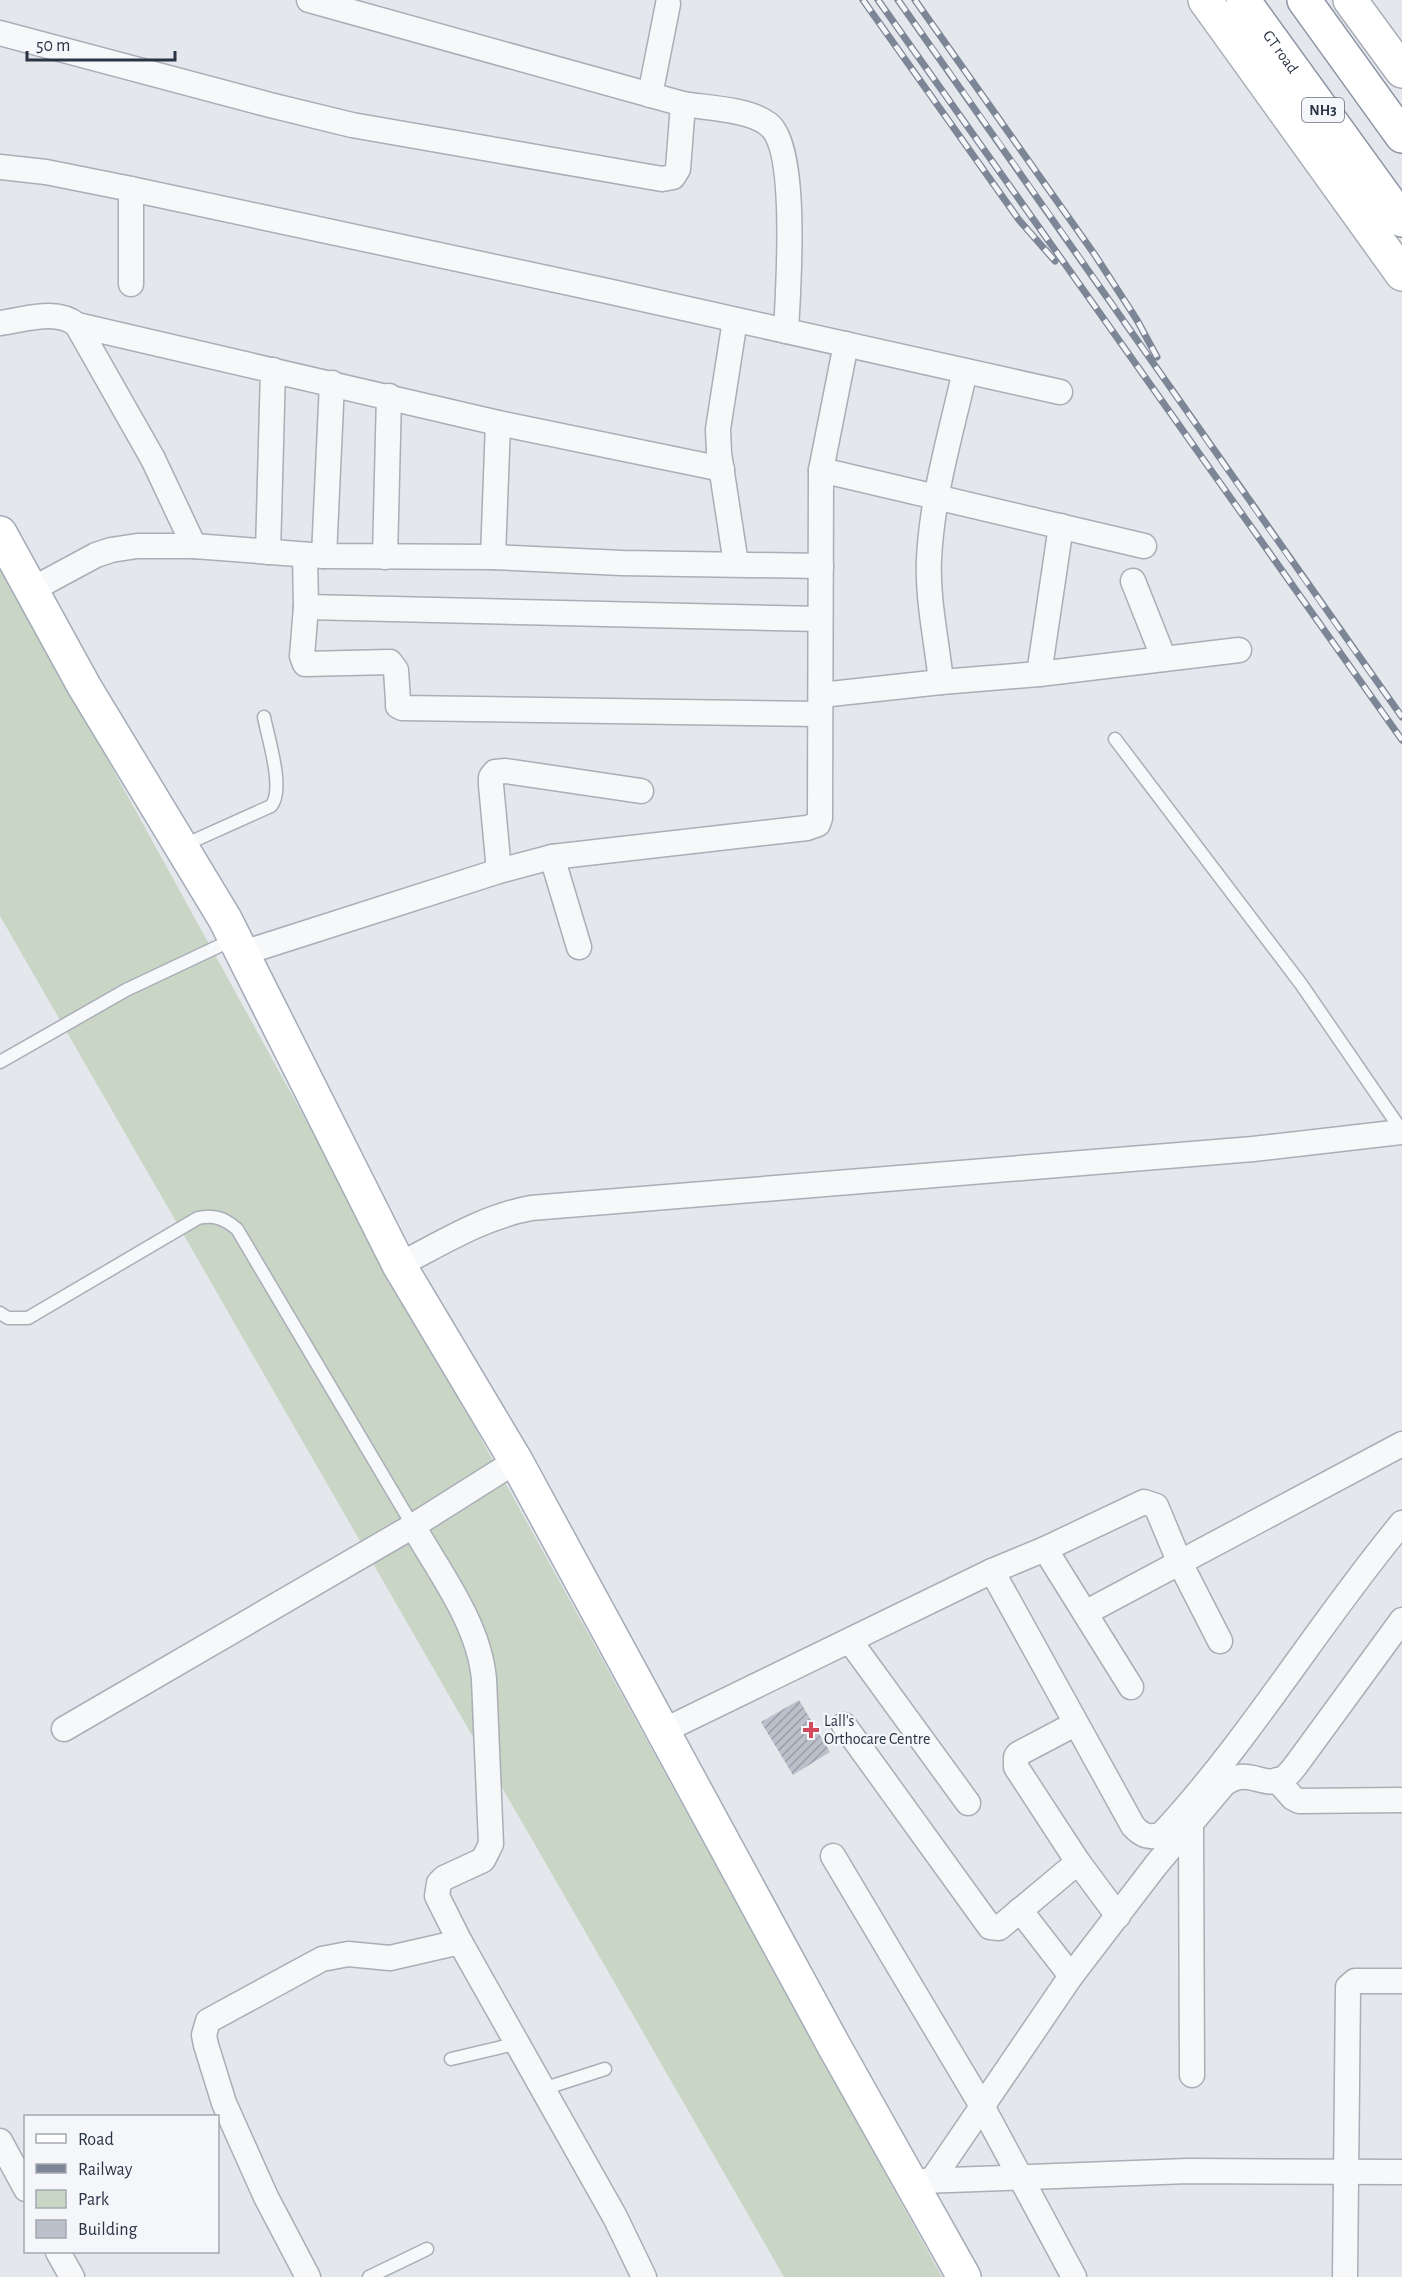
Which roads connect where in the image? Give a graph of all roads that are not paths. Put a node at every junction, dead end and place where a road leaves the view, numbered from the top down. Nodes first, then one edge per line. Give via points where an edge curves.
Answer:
1 (309, 0) edge
2 (1205, 0) edge
3 (1243, 0) edge
4 (1304, 0) edge
5 (1350, 0) edge
6 (668, 4) dead end
7 (0, 33) edge
8 (1402, 71) edge
9 (650, 95) junction
10 (683, 104) junction
11 (1402, 136) edge
12 (0, 167) edge
13 (131, 189) junction
14 (1402, 220) edge
15 (1402, 274) edge
16 (131, 284) dead end
17 (735, 320) junction
18 (0, 323) edge
19 (77, 325) junction
20 (786, 331) junction
21 (846, 344) junction
22 (273, 370) junction
23 (965, 371) junction
24 (332, 383) junction
25 (1060, 392) dead end
26 (388, 396) junction
27 (498, 423) junction
28 (722, 469) junction
29 (821, 470) junction
30 (937, 496) junction
31 (1061, 526) junction
32 (0, 533) edge
33 (194, 546) junction
34 (1144, 546) dead end
35 (268, 552) junction
36 (315, 556) junction
37 (386, 557) junction
38 (493, 558) junction
39 (736, 564) junction
40 (821, 566) junction
41 (1133, 581) dead end
42 (32, 590) junction
43 (306, 607) junction
44 (819, 619) junction
45 (1239, 650) dead end
46 (1164, 659) junction
47 (1039, 674) junction
48 (941, 682) junction
49 (820, 705) junction
50 (264, 717) dead end
51 (1115, 739) dead end
52 (641, 791) dead end
53 (181, 846) junction
54 (552, 857) junction
55 (499, 871) junction
56 (239, 945) junction
57 (579, 947) dead end
58 (0, 1062) edge
59 (1402, 1131) edge
60 (399, 1265) junction
61 (0, 1313) edge
62 (1402, 1444) edge
63 (516, 1461) junction
64 (1402, 1524) edge
65 (413, 1526) junction
66 (1045, 1549) junction
67 (1179, 1561) junction
68 (992, 1571) junction
69 (1085, 1613) junction
70 (1402, 1620) edge
71 (850, 1641) junction
72 (1220, 1641) dead end
73 (1131, 1688) dead end
74 (1075, 1724) junction
75 (844, 1725) dead end
76 (64, 1729) dead end
77 (663, 1731) junction
78 (1277, 1780) junction
79 (1402, 1800) edge
80 (968, 1803) dead end
81 (1191, 1824) junction
82 (833, 1856) dead end
83 (1078, 1862) junction
84 (1020, 1910) junction
85 (1118, 1916) junction
86 (460, 1942) junction
87 (1071, 1976) junction
88 (1402, 1981) edge
89 (515, 2044) junction
90 (451, 2059) dead end
91 (605, 2069) dead end
92 (1192, 2075) dead end
93 (543, 2089) junction
94 (982, 2106) junction
95 (3, 2152) edge
96 (1345, 2171) junction
97 (1402, 2172) edge
98 (1020, 2177) junction
99 (922, 2181) junction
100 (24, 2186) edge
101 (427, 2249) dead end
102 (59, 2253) edge
103 (72, 2277) edge
104 (308, 2277) edge
105 (369, 2277) edge
106 (644, 2277) edge
107 (964, 2277) edge
108 (1074, 2277) edge
109 (1345, 2277) edge

1 - 9 street
2 - 15 main road
3 - 14 main road, GT road / NH3
4 - 11 main road
5 - 8 main road
6 - 9 street
7 - 10 street via 352,124 663,179 673,177 678,169
9 - 10 street
10 - 20 street via 744,114 767,123 776,132 789,207
12 - 13 street
13 - 16 street
13 - 17 street
17 - 20 street
17 - 28 street via 718,429
18 - 19 street via 53,315
19 - 22 street
19 - 33 street via 153,459
20 - 21 street
21 - 23 street
21 - 29 street
22 - 24 street
22 - 35 street
23 - 25 street
23 - 30 street
24 - 26 street
24 - 36 street
26 - 27 street
26 - 37 street
27 - 28 street
27 - 38 street
28 - 39 street
29 - 30 street
29 - 40 street
30 - 31 street
30 - 48 street via 929,562
31 - 34 street
31 - 47 street
32 - 42 main road
33 - 35 street
33 - 42 street via 111,550
35 - 36 street
36 - 37 street
36 - 43 street
37 - 38 street
38 - 39 street
39 - 40 street
40 - 44 street
41 - 46 street
42 - 53 main road via 84,686
43 - 44 street
43 - 49 street via 304,664 390,662 395,666 398,706 402,708
44 - 49 street
45 - 46 street
46 - 47 street
47 - 48 street
48 - 49 street
49 - 54 street via 818,824
50 - 53 lane via 277,785 276,800 271,806
51 - 59 lane via 1300,984
52 - 55 street via 495,772 491,785
53 - 56 main road
54 - 55 street
54 - 57 street
55 - 56 street
56 - 58 lane via 126,990
56 - 60 main road
59 - 60 street via 1253,1149 531,1208 506,1212 479,1223
60 - 63 main road
61 - 65 lane via 8,1318 27,1318 198,1218 208,1216 227,1221 237,1229
62 - 67 street
63 - 65 street
63 - 77 main road
64 - 74 street via 1367,1565 1199,1794 1162,1834 1146,1836 1133,1826
65 - 76 street
65 - 86 street via 474,1633 482,1662 491,1845 483,1860 444,1878 437,1889 440,1904
66 - 67 street via 1144,1502 1156,1506
66 - 68 street
66 - 69 street
67 - 69 street
67 - 72 street
68 - 71 street
68 - 74 street
69 - 73 street
70 - 78 street via 1296,1765
71 - 77 street
71 - 80 street
74 - 83 street via 1018,1754 1015,1761
75 - 84 street via 986,1923 999,1928
77 - 99 main road
78 - 79 street via 1299,1801
78 - 81 street via 1243,1776 1229,1780
81 - 85 street
81 - 92 street
82 - 94 street
83 - 84 street
83 - 85 street
84 - 87 street
85 - 87 street
86 - 89 street
86 - 104 street via 390,1958 348,1954 322,1959 208,2021 204,2035 224,2103 266,2197
87 - 94 street
88 - 96 street via 1355,1981 1348,1987
89 - 90 lane
89 - 93 street
91 - 93 lane
93 - 106 street
94 - 98 street
94 - 99 street
95 - 100 street
96 - 97 street
96 - 98 street
96 - 109 street
98 - 99 street
98 - 108 street
99 - 107 main road
101 - 105 lane
102 - 103 street

